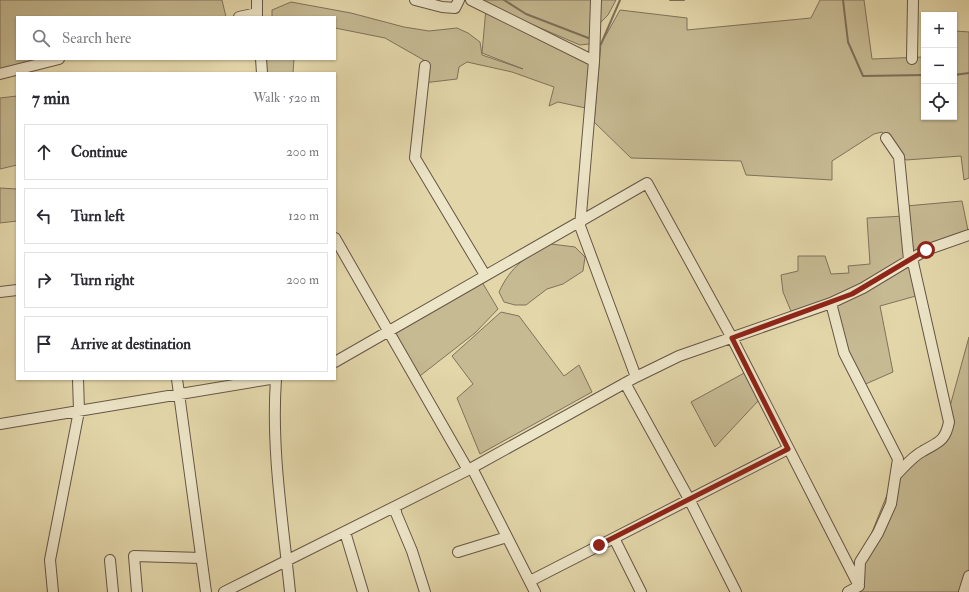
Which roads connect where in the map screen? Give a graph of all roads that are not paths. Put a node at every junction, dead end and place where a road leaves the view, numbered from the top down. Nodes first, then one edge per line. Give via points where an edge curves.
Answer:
1 (257, 0) edge
2 (415, 0) edge
3 (458, 0) edge
4 (471, 0) edge
5 (596, 0) edge
6 (914, 0) edge
7 (257, 15) edge
8 (55, 60) edge
9 (261, 60) edge
10 (912, 60) dead end
11 (594, 61) junction
12 (425, 66) dead end
13 (262, 72) edge
14 (0, 74) edge
15 (886, 138) dead end
16 (581, 220) junction
17 (969, 235) edge
18 (336, 240) edge
19 (911, 259) junction
20 (485, 276) junction
21 (16, 290) edge
22 (0, 292) edge
23 (831, 303) junction
24 (389, 331) junction
25 (732, 338) junction
26 (336, 361) edge
27 (636, 376) junction
28 (78, 380) edge
29 (177, 380) edge
30 (264, 380) edge
31 (276, 380) edge
32 (625, 383) junction
33 (179, 394) junction
34 (79, 410) junction
35 (0, 424) edge
36 (788, 449) junction
37 (470, 469) junction
38 (896, 475) junction
39 (689, 499) junction
40 (396, 506) junction
41 (345, 532) junction
42 (507, 537) junction
43 (614, 538) junction
44 (458, 552) dead end
45 (201, 558) junction
46 (110, 560) dead end
47 (287, 561) junction
48 (969, 576) edge
49 (530, 581) junction
50 (860, 589) edge
51 (53, 592) edge
52 (113, 592) edge
53 (137, 592) edge
54 (206, 592) edge
55 (224, 592) edge
56 (290, 592) edge
57 (363, 592) edge
58 (425, 592) edge
59 (535, 592) edge
60 (641, 592) edge
61 (736, 592) edge
62 (848, 592) edge
63 (964, 592) edge

1 - 7 street
2 - 3 street via 442,8 455,8
4 - 11 street
5 - 11 street
6 - 10 street
8 - 14 street
9 - 13 street
11 - 16 street
12 - 20 street via 415,158
15 - 19 street via 899,157
16 - 20 street
16 - 25 street via 647,183
16 - 27 street via 583,237
17 - 19 street via 926,250
18 - 24 street
19 - 23 street via 863,288
19 - 38 street via 949,422 942,439 922,451
20 - 24 street
21 - 22 street
23 - 25 street
23 - 38 street via 844,353 898,459
24 - 26 street
24 - 37 street
25 - 27 street via 679,356
25 - 36 street
27 - 32 street
28 - 34 street
29 - 33 street
30 - 33 street
31 - 47 street via 274,412
32 - 37 street
32 - 39 street
33 - 34 street
33 - 45 street
34 - 35 street
34 - 51 street via 50,560
36 - 39 street
36 - 50 street
37 - 40 street
37 - 42 street
38 - 50 street via 891,504 878,533 860,562
39 - 43 street
39 - 61 street
40 - 41 street
40 - 58 street via 396,513
41 - 47 street
41 - 57 street
42 - 44 street
42 - 49 street
43 - 49 street
43 - 60 street
45 - 53 street via 134,556
45 - 54 street
46 - 52 street
47 - 55 street
47 - 56 street
48 - 63 street
49 - 59 street
50 - 62 street

